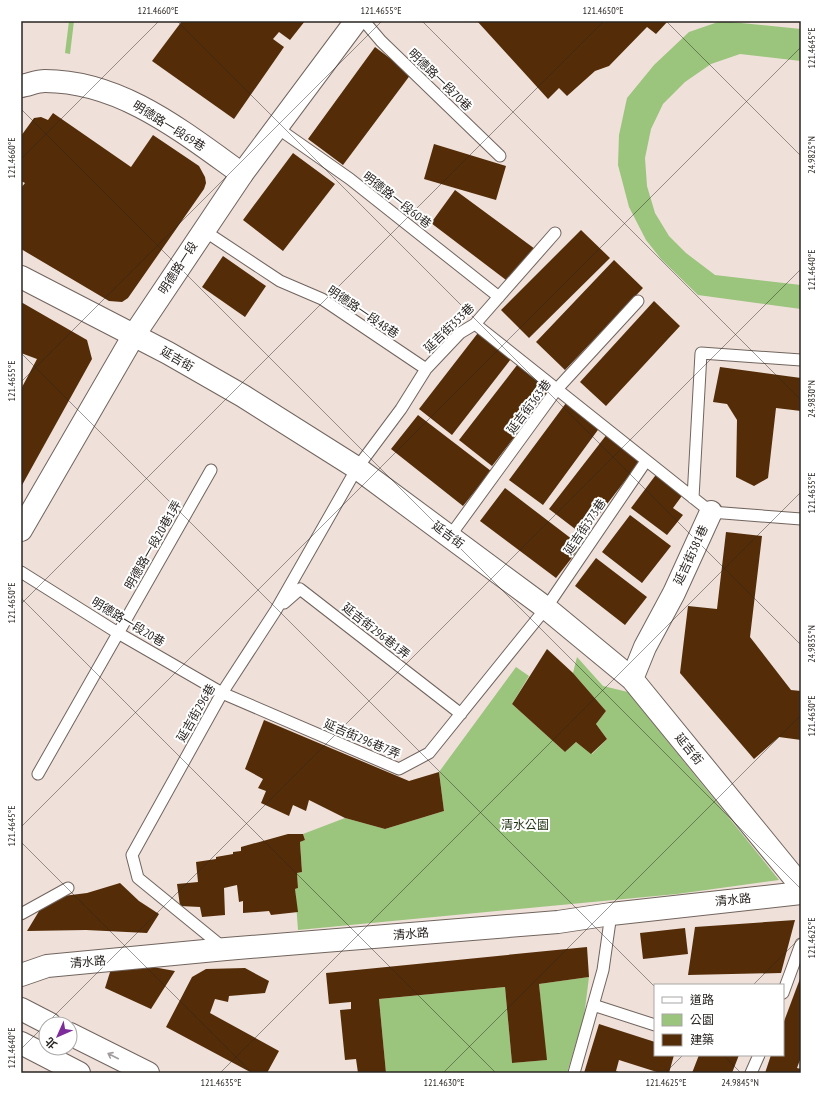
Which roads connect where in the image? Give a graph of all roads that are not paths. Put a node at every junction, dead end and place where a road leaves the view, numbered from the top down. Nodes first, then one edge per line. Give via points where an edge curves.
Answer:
1 (356, 21) edge
2 (364, 21) edge
3 (21, 86) edge
4 (276, 126) junction
5 (500, 156) dead end
6 (242, 174) junction
7 (203, 230) junction
8 (554, 233) dead end
9 (21, 277) edge
10 (499, 296) junction
11 (638, 301) dead end
12 (475, 324) junction
13 (134, 335) junction
14 (801, 360) edge
15 (426, 369) junction
16 (557, 389) junction
17 (646, 461) junction
18 (357, 468) junction
19 (211, 470) dead end
20 (693, 498) junction
21 (711, 512) junction
22 (801, 519) edge
23 (21, 530) edge
24 (450, 536) junction
25 (21, 572) edge
26 (546, 608) junction
27 (276, 610) junction
28 (118, 633) junction
29 (632, 679) junction
30 (222, 693) junction
31 (462, 714) junction
32 (38, 774) dead end
33 (801, 886) edge
34 (68, 888) dead end
35 (801, 893) edge
36 (21, 914) edge
37 (611, 914) junction
38 (801, 944) edge
39 (226, 949) junction
40 (21, 975) edge
41 (784, 990) edge
42 (593, 1005) junction
43 (21, 1009) edge
44 (38, 1018) edge
45 (654, 1025) edge
46 (78, 1038) edge
47 (21, 1043) edge
48 (759, 1056) edge
49 (79, 1073) edge
50 (148, 1073) edge
51 (574, 1073) edge
52 (752, 1073) edge

1 - 4 street, 明德路一段
2 - 5 lane, 明德路一段70巷 via 381,41
3 - 6 street, 明德路一段69巷 via 44,81 91,86 108,92 172,124
4 - 6 street, 明德路一段
4 - 10 lane, 明德路一段60巷
6 - 7 street, 明德路一段
7 - 13 street, 明德路一段
7 - 15 lane, 明德路一段48巷 via 280,281 322,299
8 - 10 lane, 延吉街353巷
9 - 13 street, 延吉街
10 - 12 lane, 延吉街353巷
11 - 16 lane, 延吉街363巷
12 - 15 lane, 延吉街353巷 via 460,333
12 - 16 lane
13 - 18 street, 延吉街 via 242,396
13 - 23 street, 明德路一段
14 - 20 lane via 701,353
15 - 18 lane, 延吉街353巷 via 401,409
16 - 17 lane
16 - 24 lane, 延吉街363巷
17 - 20 lane
17 - 26 lane, 延吉街373巷
18 - 24 street, 延吉街
18 - 27 lane, 延吉街296巷
19 - 28 lane, 明德路一段20巷1弄
20 - 21 lane
21 - 22 lane, 延吉街381巷
21 - 29 street, 延吉街381巷
24 - 26 street, 延吉街
25 - 28 lane, 明德路一段20巷
26 - 29 street, 延吉街
26 - 31 lane, 延吉街296巷7弄
27 - 30 lane, 延吉街296巷
27 - 31 lane, 延吉街296巷1弄 via 300,589
28 - 30 lane, 明德路一段20巷
28 - 32 lane, 明德路一段20巷1弄
29 - 33 street, 延吉街
30 - 31 lane, 延吉街296巷7弄 via 399,769 429,753
30 - 39 lane, 延吉街296巷 via 132,855 138,878
34 - 36 lane
35 - 37 street, 清水路
37 - 39 street, 清水路 via 558,922
37 - 42 lane via 603,970
38 - 41 lane
39 - 40 street, 清水路 via 46,966
42 - 45 lane
42 - 51 lane
43 - 44 street
50 -> 46 street
47 - 49 street
48 - 52 lane

